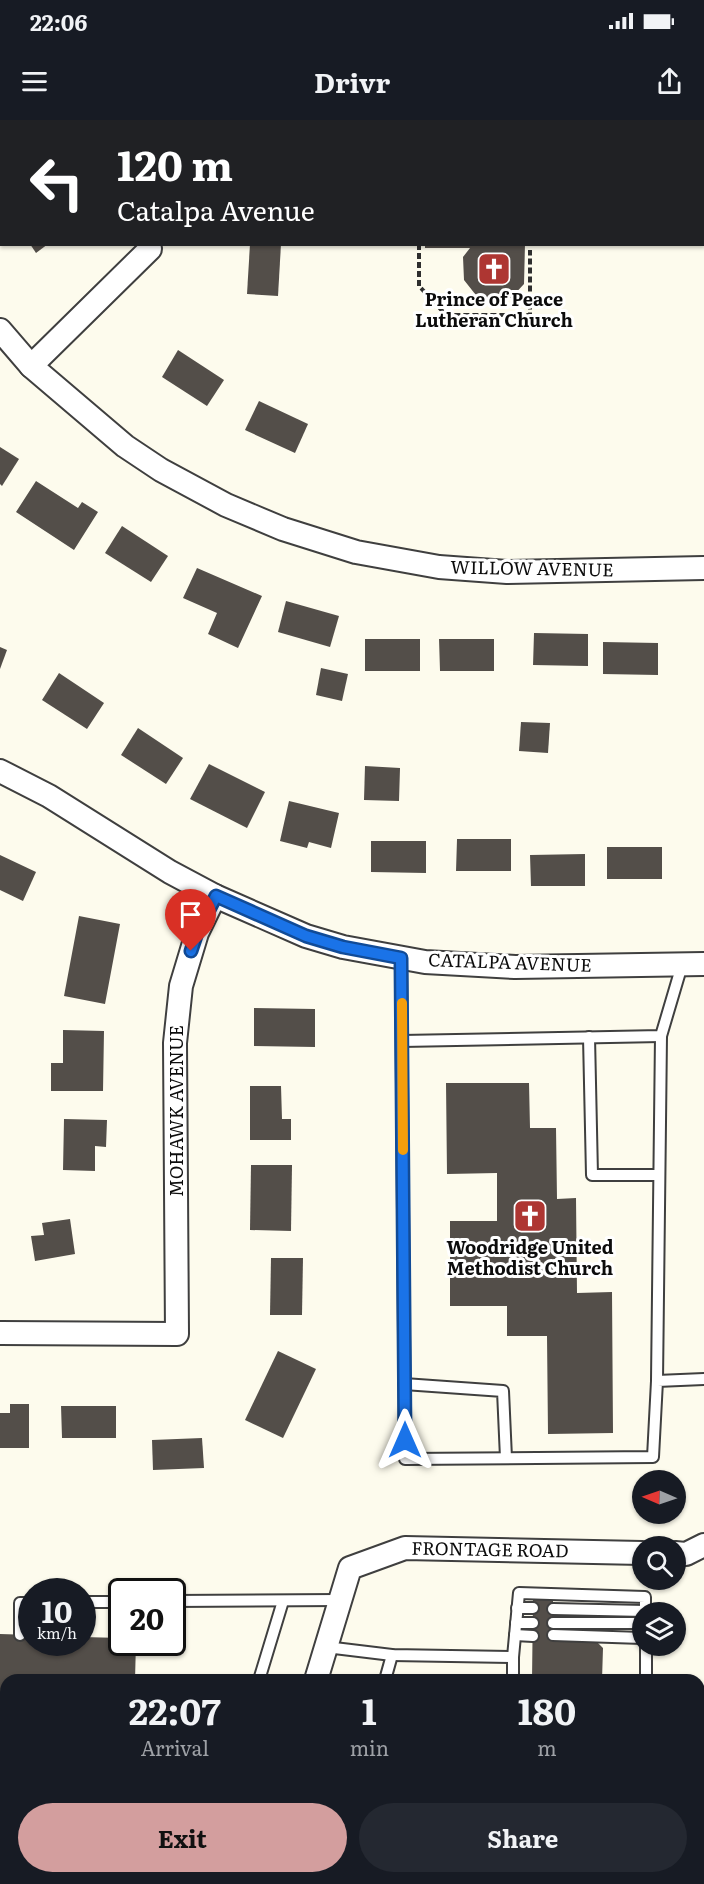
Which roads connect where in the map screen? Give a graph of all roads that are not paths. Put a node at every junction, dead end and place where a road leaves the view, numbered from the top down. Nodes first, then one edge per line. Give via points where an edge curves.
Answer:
1 (150, 249) dead end
2 (0, 330) edge
3 (31, 366) junction
4 (704, 568) edge
5 (0, 771) edge
6 (216, 896) junction
7 (401, 958) junction
8 (693, 964) edge
9 (661, 1036) junction
10 (589, 1037) junction
11 (402, 1041) junction
12 (659, 1175) junction
13 (0, 1333) edge
14 (704, 1379) edge
15 (657, 1381) junction
16 (404, 1384) junction
17 (506, 1458) junction
18 (704, 1545) edge
19 (632, 1553) edge
20 (686, 1554) edge
21 (283, 1600) junction
22 (340, 1600) junction
23 (186, 1602) edge
24 (645, 1602) edge
25 (517, 1608) junction
26 (533, 1608) dead end
27 (553, 1609) dead end
28 (632, 1612) edge
29 (516, 1623) junction
30 (533, 1623) dead end
31 (553, 1623) dead end
32 (632, 1623) edge
33 (515, 1635) junction
34 (553, 1635) dead end
35 (533, 1636) dead end
36 (632, 1638) edge
37 (326, 1647) junction
38 (392, 1655) junction
39 (646, 1656) edge
40 (513, 1657) junction
41 (262, 1674) edge
42 (318, 1674) edge
43 (387, 1674) edge
44 (513, 1674) edge
45 (646, 1674) edge

1 - 3 street
2 - 3 street, WILLOW AVENUE
3 - 4 street, WILLOW AVENUE via 125,446 161,470 226,505 283,529 356,552 439,567 507,572
5 - 6 street, CATALPA AVENUE
6 - 7 street, CATALPA AVENUE via 306,936
6 - 13 street, MOHAWK AVENUE via 197,933 181,986 175,1043 177,1334
7 - 8 street, CATALPA AVENUE via 515,967
7 - 11 lane
8 - 9 lane
9 - 10 lane
9 - 12 lane
10 - 11 lane
10 - 12 lane via 592,1175
11 - 16 lane
12 - 15 lane
14 - 15 lane
15 - 17 lane via 654,1457
16 - 17 lane via 503,1391
16 - 17 lane via 405,1459
18 - 20 street
19 - 22 street, FRONTAGE ROAD via 405,1548 350,1568
21 - 22 lane
21 - 23 lane
21 - 41 lane
22 - 37 street, FRONTAGE ROAD
24 - 25 lane via 645,1597 519,1593
25 - 26 lane
25 - 29 lane
27 - 28 lane
29 - 30 lane
29 - 33 lane
31 - 32 lane
33 - 35 lane
33 - 40 lane
34 - 36 lane
37 - 38 lane
37 - 42 street, FRONTAGE ROAD
38 - 40 lane
38 - 43 lane
39 - 45 lane
40 - 44 lane

